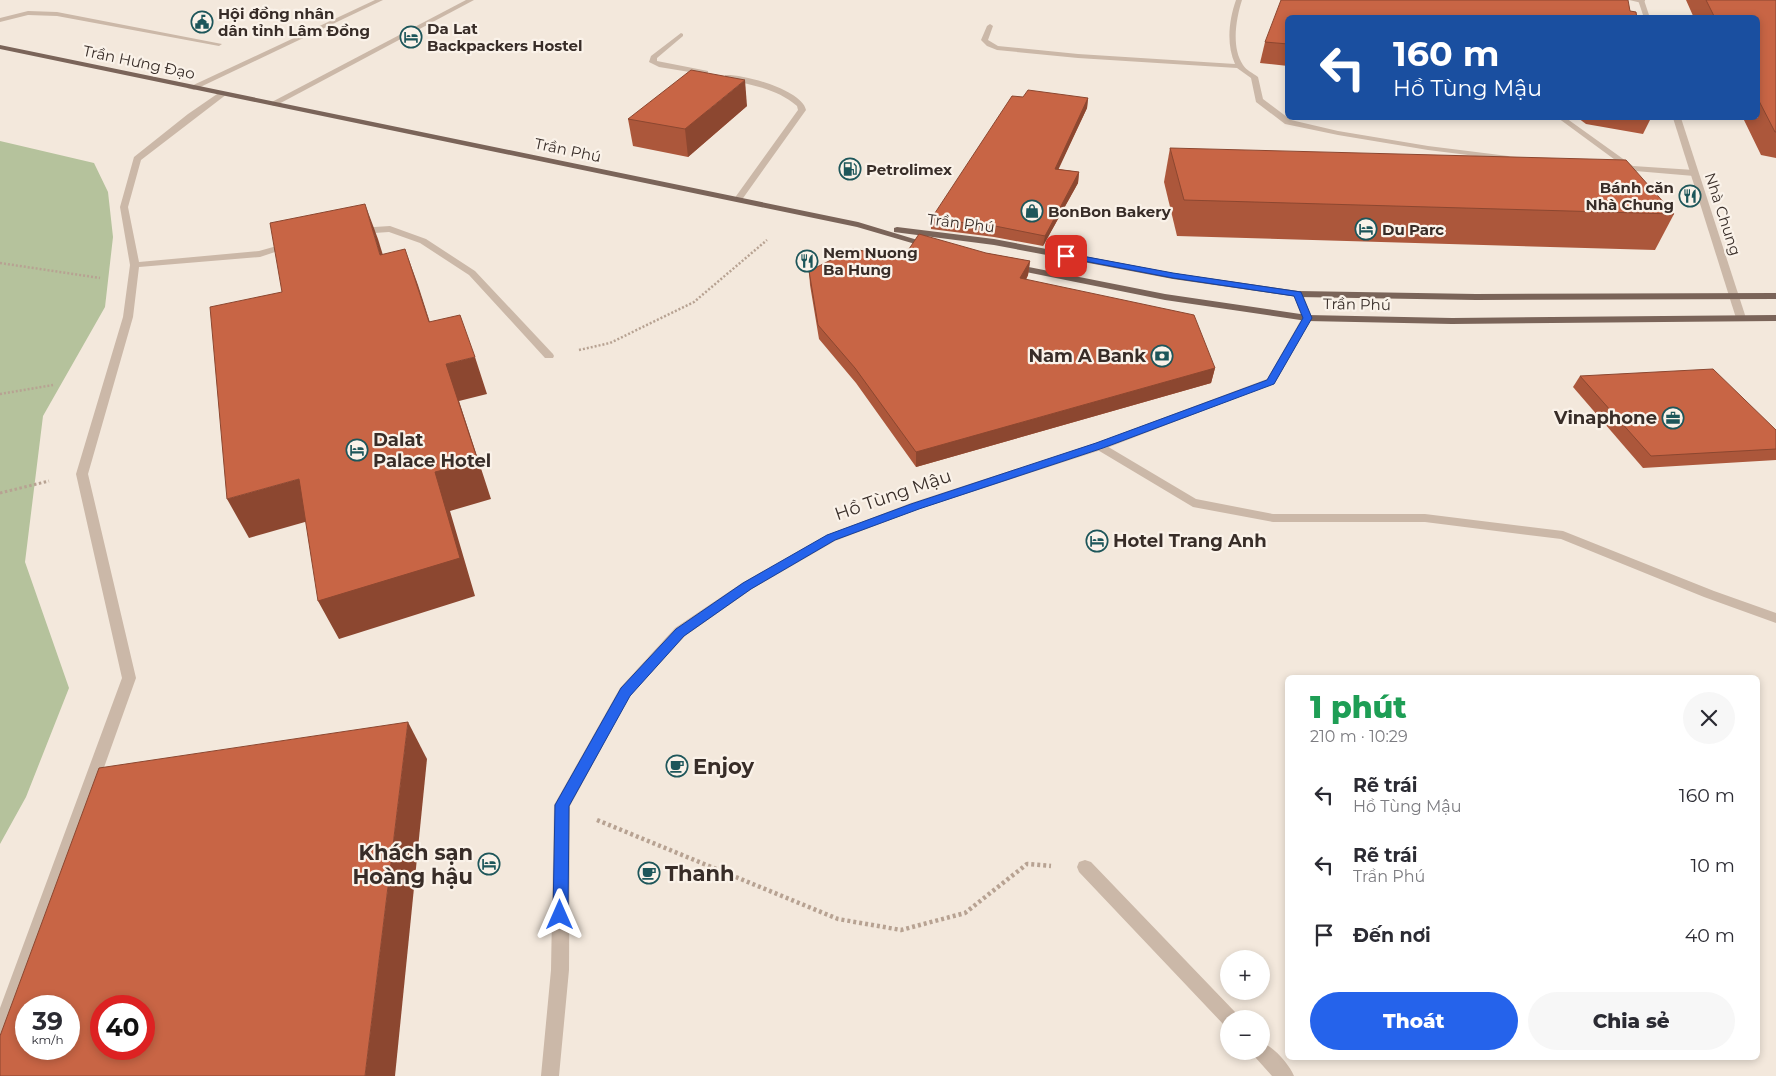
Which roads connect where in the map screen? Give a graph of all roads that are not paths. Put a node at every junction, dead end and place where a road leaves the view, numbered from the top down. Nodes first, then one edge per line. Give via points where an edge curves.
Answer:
1 (380, 0) edge
2 (471, 0) edge
3 (1239, 0) edge
4 (1632, 0) edge
5 (1641, 1) edge
6 (1645, 15) edge
7 (0, 20) edge
8 (990, 26) dead end
9 (681, 35) dead end
10 (219, 44) dead end
11 (0, 47) edge
12 (1239, 66) junction
13 (191, 88) junction
14 (223, 94) junction
15 (272, 104) junction
16 (1285, 120) edge
17 (1285, 120) edge
18 (1565, 120) edge
19 (1678, 120) edge
20 (1517, 159) edge
21 (1602, 166) edge
22 (1630, 167) junction
23 (1694, 173) junction
24 (738, 199) junction
25 (858, 225) junction
26 (346, 231) edge
27 (303, 242) edge
28 (940, 249) edge
29 (135, 265) junction
30 (1005, 265) edge
31 (1298, 294) junction
32 (1733, 295) junction
33 (1776, 296) edge
34 (1308, 318) junction
35 (1742, 318) junction
36 (1776, 318) edge
37 (549, 356) road end
38 (1100, 446) junction
39 (1776, 618) edge
40 (1085, 867) road end
41 (1221, 1010) edge
42 (0, 1033) edge
43 (1270, 1060) edge
44 (550, 1076) edge
45 (1285, 1076) edge

1 - 13 street
2 - 15 street
3 - 12 street via 1233,18 1233,46
4 - 5 street
5 - 6 street
7 - 10 street via 28,13 57,14
8 - 12 street via 984,40 989,45 1005,49
9 - 24 street via 653,57 652,62 762,84 786,94 801,105 802,110
11 - 13 main road, Trần Hưng Đạo
12 - 16 street via 1254,77 1259,100
13 - 14 main road, Trần Hưng Đạo
14 - 15 main road, Trần Hưng Đạo
14 - 29 street via 137,159 124,207
15 - 24 main road, Trần Phú
17 - 20 street via 1338,133
18 - 22 street
19 - 23 street, Nhà Chung
21 - 22 street
22 - 23 street
23 - 32 street, Nhà Chung
24 - 25 main road, Trần Phú
25 - 28 main road, Trần Phú
25 - 31 main road, Trần Phú via 994,242 1173,276
26 - 37 street via 390,230 424,241 472,273
27 - 29 street via 260,254
29 - 42 street via 128,318 82,474 129,678
30 - 34 main road, Trần Phú via 1165,297
31 - 32 main road, Trần Phú via 1476,297
31 - 34 street
32 - 33 main road, Trần Phú
32 - 35 street, Nhà Chung
34 - 35 main road, Trần Phú via 1452,321
34 - 38 street, Hồ Tùng Mậu via 1271,382
35 - 36 main road, Trần Phú
38 - 39 street via 1193,504 1273,518 1425,518 1563,535
38 - 44 street, Hồ Tùng Mậu via 915,506 831,538 747,586 680,632 625,692 562,805 560,970
40 - 41 street
43 - 45 street

